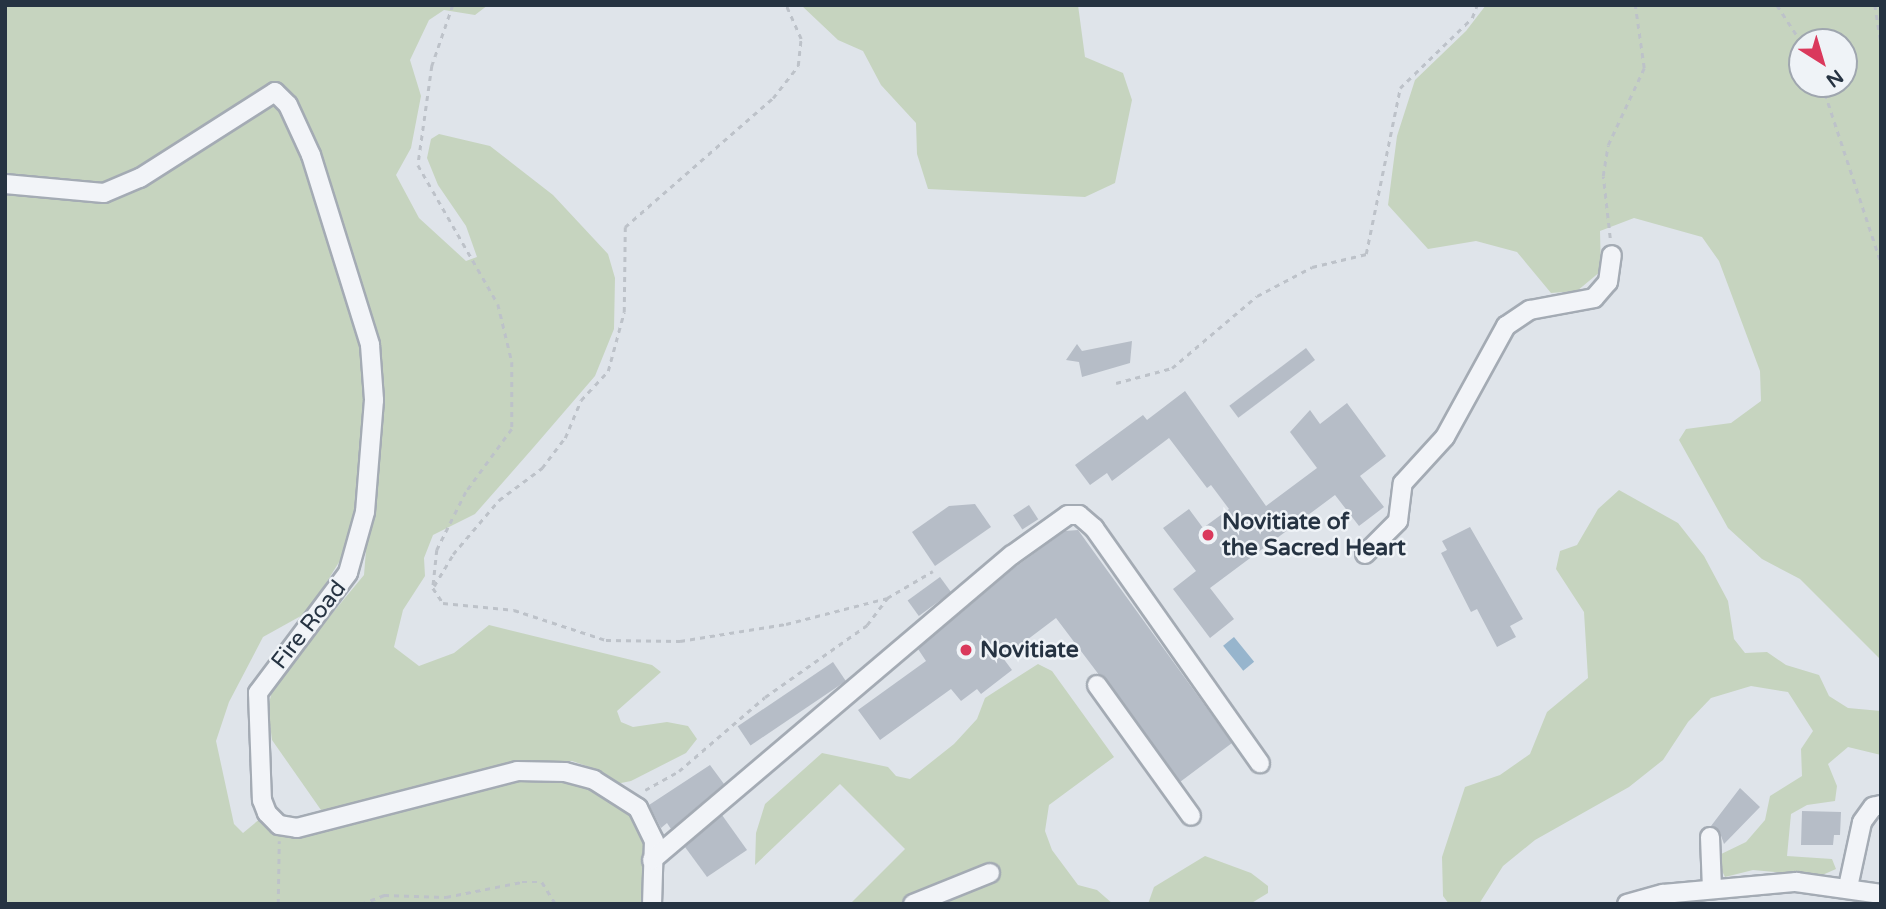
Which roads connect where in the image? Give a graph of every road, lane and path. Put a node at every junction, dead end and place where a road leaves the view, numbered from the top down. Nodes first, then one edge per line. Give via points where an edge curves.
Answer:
1 (453, 5) edge
2 (786, 5) edge
3 (1477, 5) edge
4 (1634, 5) edge
5 (1777, 5) edge
6 (1875, 5) edge
7 (1792, 28) edge
8 (1881, 42) edge
9 (1827, 98) edge
10 (5, 184) edge
11 (1612, 255) joint
12 (1881, 262) edge
13 (1116, 383) dead end
14 (1365, 554) dead end
15 (933, 571) dead end
16 (433, 588) junction
17 (887, 598) junction
18 (1097, 685) dead end
19 (1260, 763) dead end
20 (629, 799) junction
21 (1881, 805) edge
22 (1191, 816) dead end
23 (279, 825) junction
24 (1710, 837) dead end
25 (652, 860) junction
26 (990, 873) dead end
27 (1848, 887) junction
28 (1712, 889) junction
29 (1881, 894) edge
30 (278, 904) edge
31 (361, 904) edge
32 (556, 904) edge
33 (652, 904) edge
34 (913, 904) edge
35 (1627, 904) edge

1 - 16 path via 432,66 418,165 498,304 512,362 512,429 454,515 437,550
2 - 16 path via 801,39 798,66 773,98 625,227 624,312 608,372 581,400 565,438 542,468 499,500 453,554
3 - 13 path via 1472,18 1400,88 1366,254 1312,267 1257,296 1172,368
4 - 11 path via 1644,68 1608,145 1604,176
5 - 7 path
6 - 8 path
9 - 12 path
10 - 23 street, Fire Road via 104,193 139,178 275,92 288,105 311,155 370,345 374,400 365,512 348,573 258,693 262,800
11 - 14 street via 1608,282 1594,299 1530,310 1506,326 1445,437 1403,484 1398,521
15 - 17 path
16 - 17 path via 443,603 514,610 606,640 680,641 786,624
17 - 20 path via 867,625 765,697 711,747
18 - 22 street
19 - 25 street via 1094,528 1079,515 1068,514 980,581
20 - 23 street via 594,780 565,772 517,771 297,828
20 - 25 street via 654,841
21 - 27 street via 1873,807 1862,822
23 - 30 path
24 - 28 street
25 - 33 street
26 - 34 street
27 - 28 street via 1796,882
27 - 29 street
28 - 35 street
31 - 32 path via 384,895 446,897 542,882

